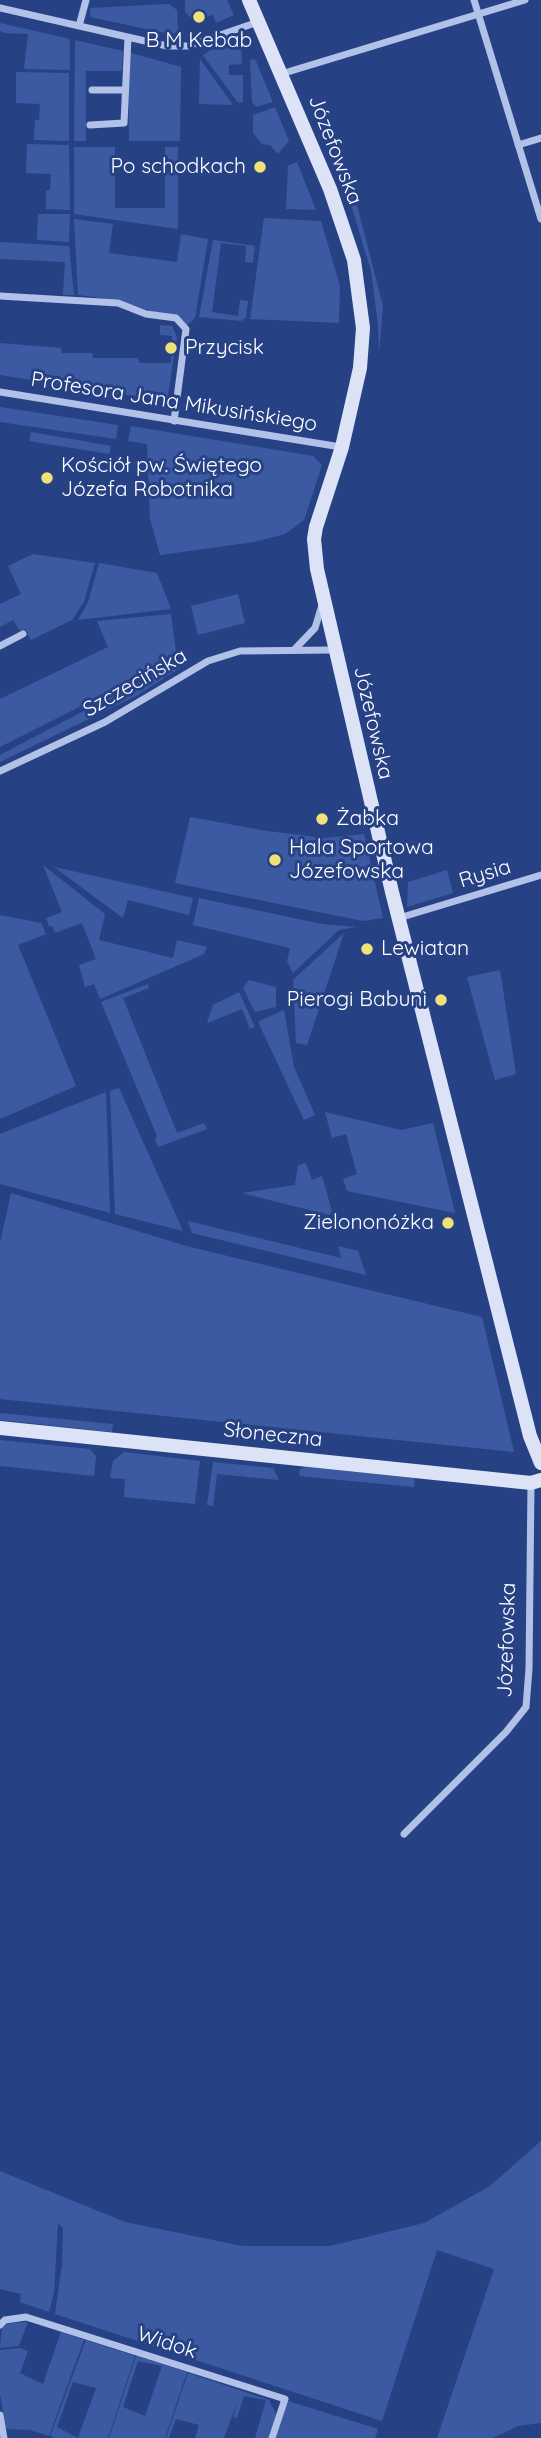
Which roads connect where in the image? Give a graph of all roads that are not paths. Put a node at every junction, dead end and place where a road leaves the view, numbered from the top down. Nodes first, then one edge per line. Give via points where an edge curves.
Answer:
1 (86, 0) edge
2 (249, 0) edge
3 (474, 0) edge
4 (525, 0) edge
5 (0, 8) edge
6 (479, 15) junction
7 (259, 21) junction
8 (79, 26) junction
9 (128, 37) junction
10 (281, 74) junction
11 (92, 90) dead end
12 (124, 90) junction
13 (90, 125) dead end
14 (541, 138) edge
15 (518, 145) junction
16 (541, 219) edge
17 (0, 296) edge
18 (0, 392) edge
19 (174, 421) junction
20 (342, 447) junction
21 (324, 601) junction
22 (23, 634) dead end
23 (0, 646) edge
24 (293, 650) junction
25 (334, 650) junction
26 (0, 771) edge
27 (541, 875) edge
28 (398, 918) junction
29 (0, 1428) edge
30 (541, 1463) edge
31 (536, 1481) edge
32 (404, 1834) dead end
33 (0, 2325) edge
34 (0, 2415) edge
35 (4, 2438) edge
36 (272, 2438) edge

1 - 8 street
2 - 7 street, Józefowska
3 - 6 street
4 - 6 street
5 - 8 street
6 - 10 street
6 - 15 street
7 - 9 street via 188,46
7 - 10 street, Józefowska
8 - 9 street
9 - 12 street
10 - 20 street, Józefowska via 330,189 354,260 360,295 360,368
11 - 12 street
12 - 13 street via 124,123
14 - 15 street
15 - 16 street
17 - 19 street via 118,303 146,314 176,318 186,329
18 - 19 street, Profesora Jana Mikusińskiego
19 - 20 street, Profesora Jana Mikusińskiego
20 - 21 street, Józefowska via 314,539
21 - 24 street via 315,628
21 - 25 street, Józefowska
22 - 23 street
24 - 25 street, Szczecińska
24 - 26 street, Szczecińska via 240,651 208,661 105,722
25 - 28 street, Józefowska
27 - 28 street, Rysia
28 - 30 street, Józefowska via 530,1436
29 - 31 street, Słoneczna
31 - 32 street, Józefowska via 529,1700 520,1718
33 - 36 street, Widok via 26,2317 285,2399
34 - 35 street

